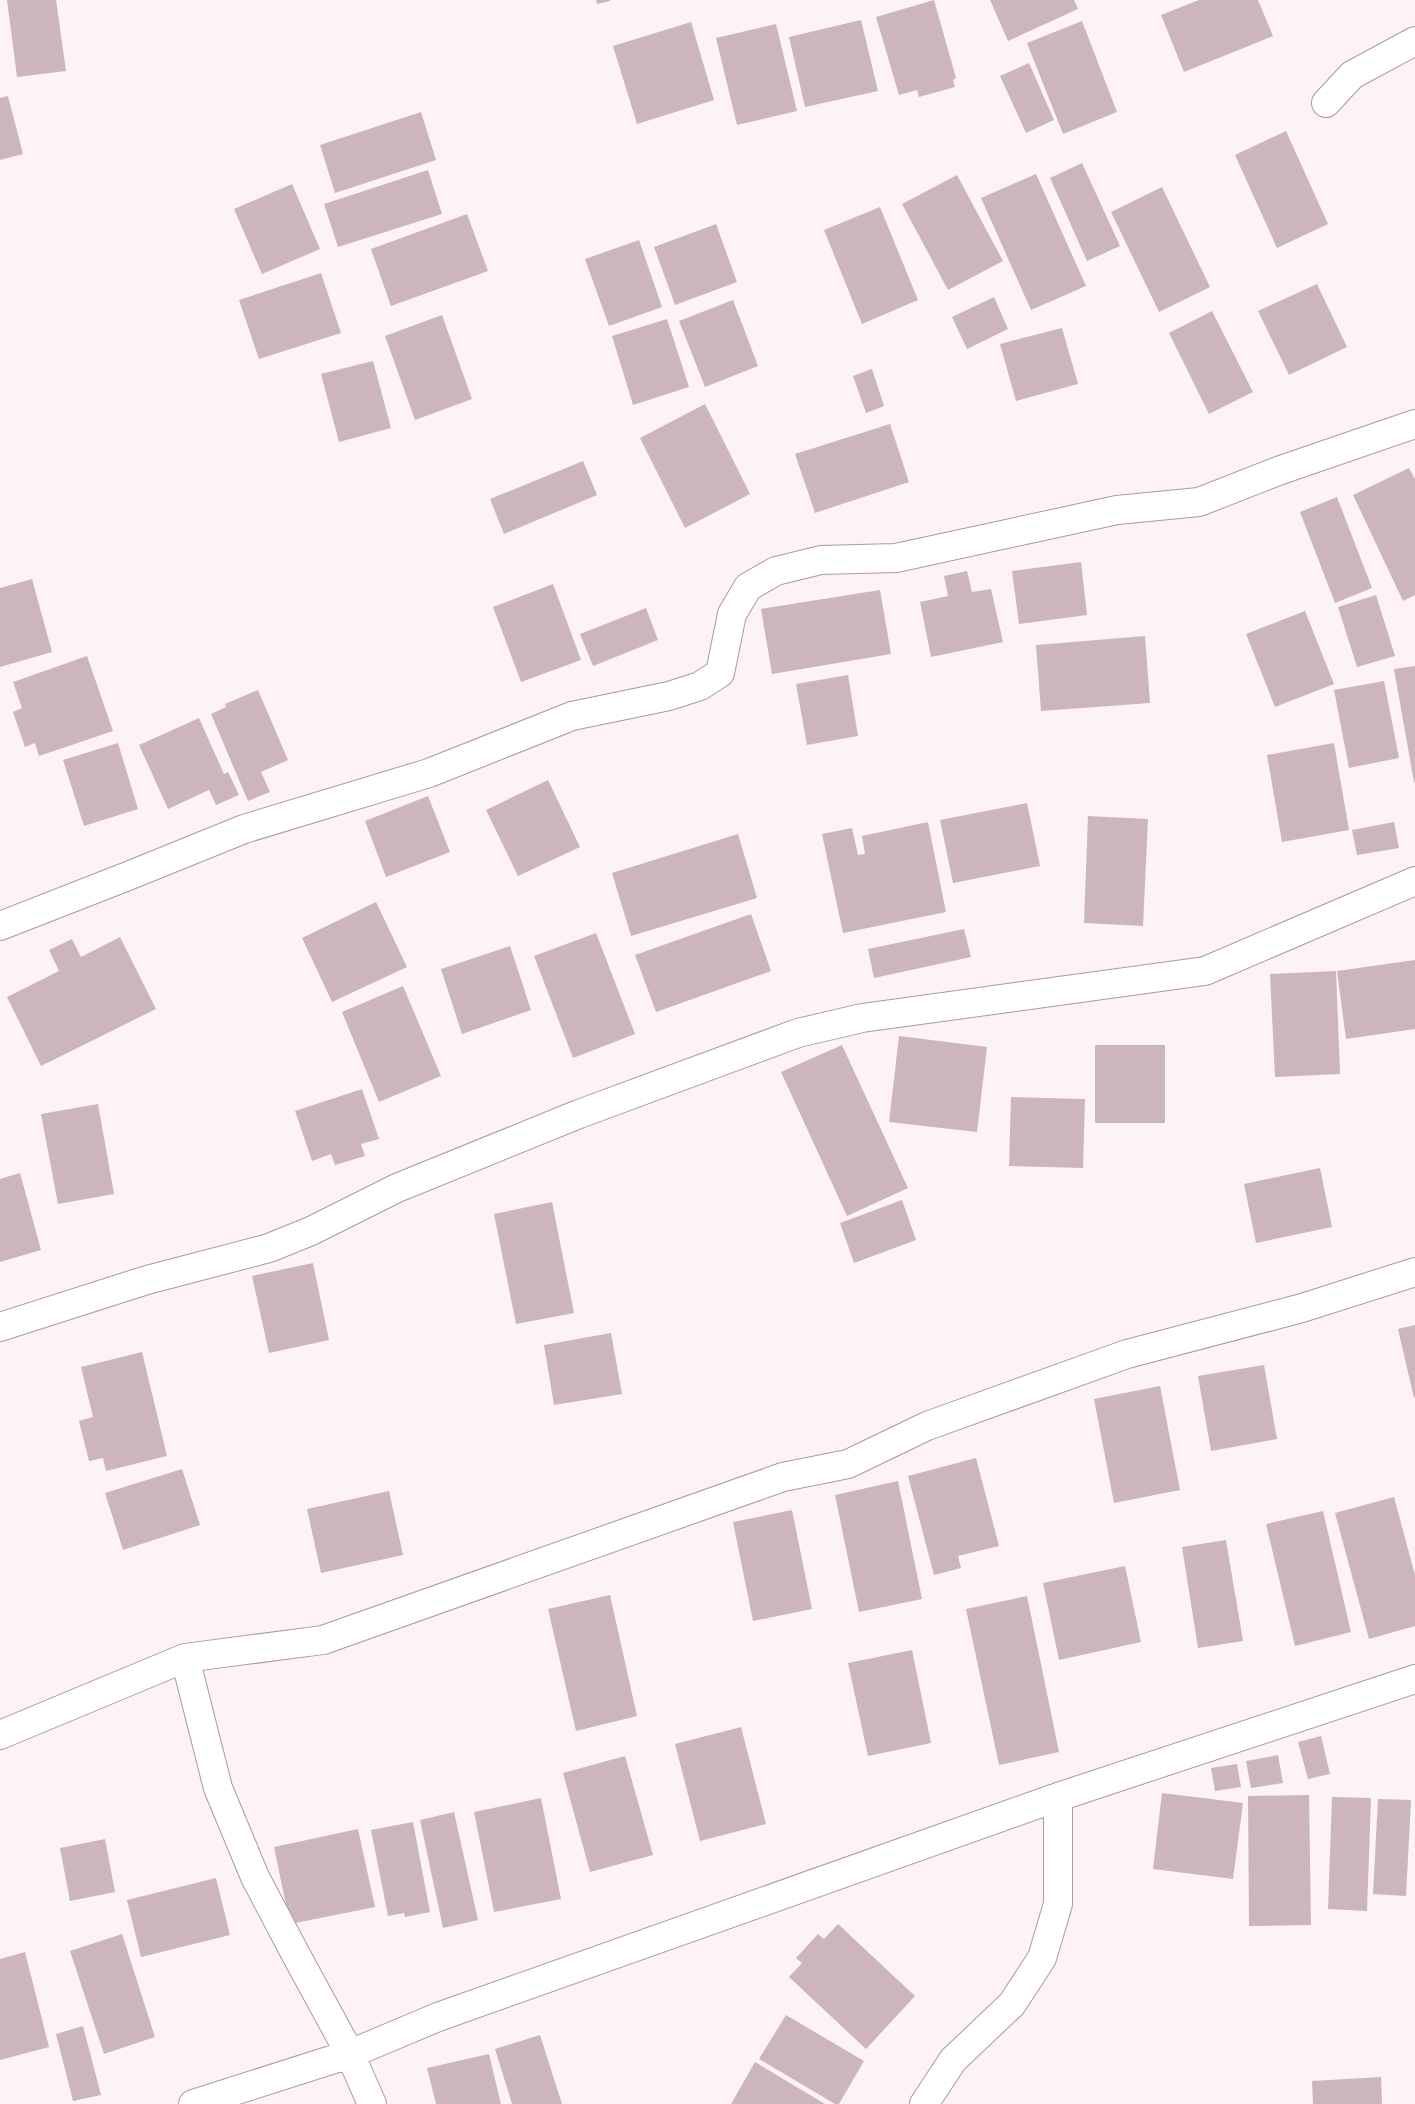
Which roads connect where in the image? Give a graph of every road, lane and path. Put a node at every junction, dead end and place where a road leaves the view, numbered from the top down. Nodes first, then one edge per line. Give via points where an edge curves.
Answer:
1 (1415, 41) edge
2 (1326, 103) dead end
3 (1415, 424) edge
4 (1415, 881) edge
5 (0, 926) edge
6 (1415, 1272) edge
7 (0, 1327) edge
8 (185, 1658) junction
9 (1415, 1679) edge
10 (0, 1735) edge
11 (1058, 1797) junction
12 (350, 2054) junction
13 (193, 2104) edge
14 (372, 2104) edge
15 (924, 2104) edge

1 - 2 street via 1352,76
3 - 5 street via 1198,502 1117,510 896,558 821,560 776,570 748,587 732,614 720,673 700,686 669,696 572,716 429,773 244,829
4 - 7 street via 1205,970 872,1017 798,1033 570,1117 397,1188 269,1248 147,1280
6 - 8 street via 1302,1308 1127,1354 927,1426 848,1464 783,1477 323,1640
8 - 10 street
8 - 12 street via 218,1788 255,1877
9 - 11 street
11 - 12 street via 438,2017
11 - 15 street via 1058,1904 1042,1958 1012,2004 952,2060
12 - 13 street
12 - 14 street

